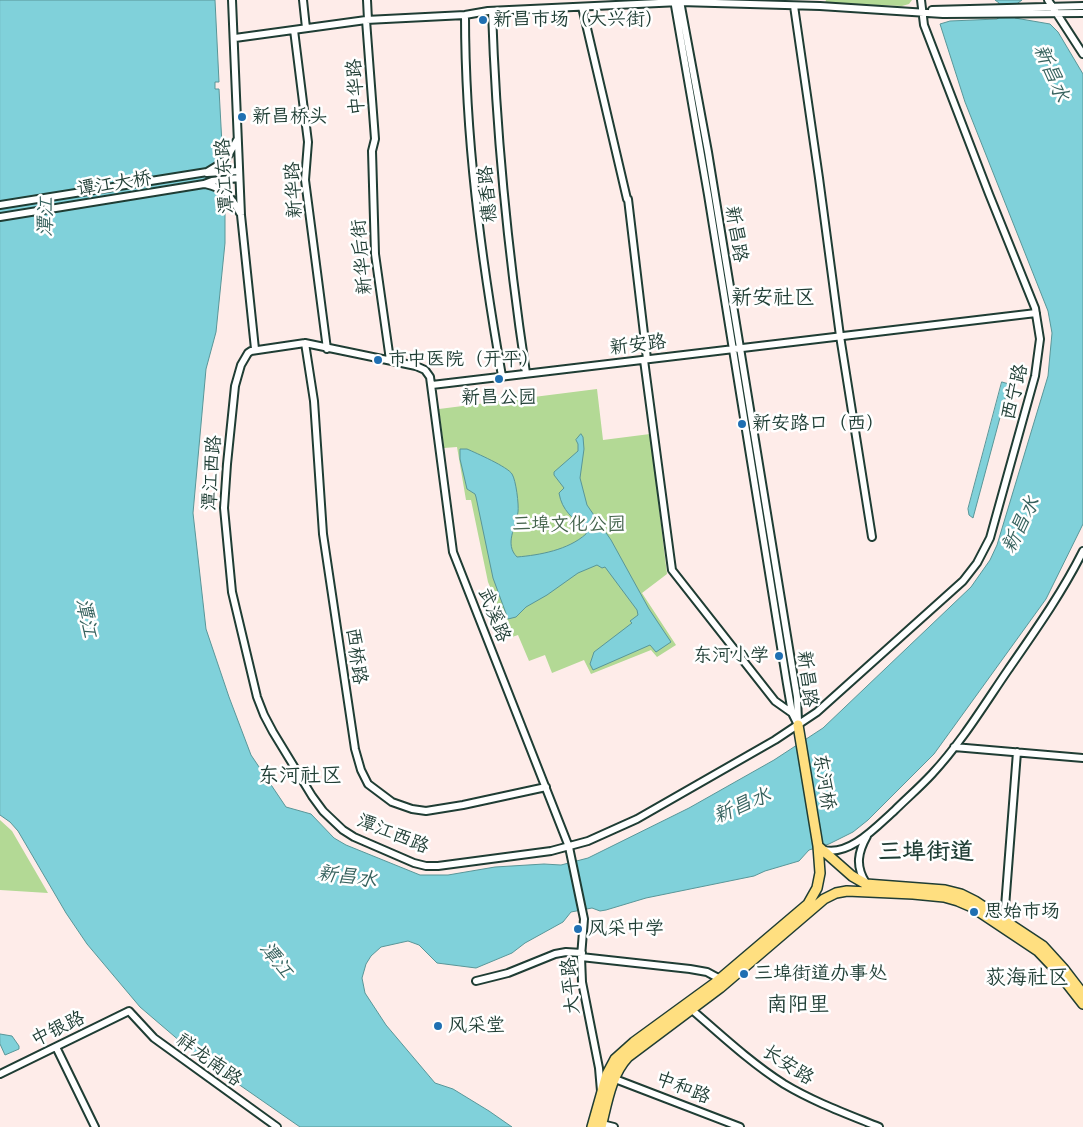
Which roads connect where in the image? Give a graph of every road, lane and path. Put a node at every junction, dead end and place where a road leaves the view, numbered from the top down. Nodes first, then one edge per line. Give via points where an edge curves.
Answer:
1 (232, 0) edge
2 (303, 0) edge
3 (367, 0) edge
4 (921, 0) edge
5 (1048, 0) edge
6 (677, 1) edge
7 (821, 3) edge
8 (794, 6) junction
9 (1083, 6) edge
10 (582, 7) junction
11 (1054, 8) junction
12 (492, 11) junction
13 (921, 11) junction
14 (1024, 11) junction
15 (1083, 13) edge
16 (1058, 14) junction
17 (465, 15) junction
18 (367, 20) junction
19 (306, 28) junction
20 (294, 30) junction
21 (235, 38) junction
22 (1083, 54) edge
23 (238, 137) junction
24 (372, 151) joint
25 (202, 173) junction
26 (239, 174) junction
27 (204, 184) junction
28 (0, 205) edge
29 (241, 215) junction
30 (0, 218) edge
31 (1036, 313) junction
32 (252, 329) junction
33 (840, 336) junction
34 (305, 343) junction
35 (327, 349) junction
36 (736, 349) junction
37 (255, 350) junction
38 (244, 360) junction
39 (390, 360) junction
40 (646, 360) junction
41 (526, 374) junction
42 (502, 376) junction
43 (432, 384) junction
44 (872, 537) dead end
45 (1083, 551) edge
46 (792, 714) junction
47 (798, 725) junction
48 (954, 747) junction
49 (1017, 752) junction
50 (1083, 758) edge
51 (546, 787) junction
52 (868, 836) junction
53 (569, 847) junction
54 (819, 847) junction
55 (841, 867) junction
56 (866, 884) junction
57 (836, 892) junction
58 (1004, 920) junction
59 (582, 955) junction
60 (720, 979) junction
61 (476, 981) dead end
62 (1083, 994) edge
63 (1083, 1004) edge
64 (691, 1009) junction
65 (129, 1011) joint
66 (56, 1048) junction
67 (0, 1074) edge
68 (615, 1078) junction
69 (601, 1093) junction
70 (597, 1125) edge
71 (96, 1127) edge
72 (277, 1127) edge
73 (614, 1127) edge
74 (740, 1127) edge
75 (879, 1127) edge

1 - 21 street, 潭江东路
2 - 19 street
3 - 18 street, 中华路
4 - 13 street, 西宁路
5 - 11 street
6 - 8 street
6 - 10 street
6 - 36 street, 新昌路
7 - 8 street
7 - 13 street
8 - 33 street
9 - 11 street
10 - 12 street
10 - 40 street via 628,199
11 - 14 street
11 - 16 street
12 - 17 street
12 - 41 street, 穗香路 via 504,207
13 - 14 street via 942,8
13 - 31 street, 西宁路
14 - 16 street
15 - 16 street
16 - 22 street
17 - 18 street
17 - 42 street via 472,172
18 - 19 street
18 - 24 street, 中华路 via 376,139
19 - 20 street
20 - 21 street
20 - 35 street, 新华路 via 308,142 305,180
21 - 23 street, 潭江东路
23 - 25 street via 225,161
23 - 26 street, 潭江东路
24 - 39 street, 新华后街 via 375,254
25 - 26 street
25 - 28 street, 谭江大桥
26 - 27 street, 谭江大桥
26 - 29 street, 潭江东路
27 - 29 street via 227,193
27 - 30 street, 谭江大桥
29 - 32 street, 潭江东路
31 - 33 street, 新安路
31 - 47 street, 西宁路 via 1040,339 1036,376 990,538 982,555 971,572 938,605
32 - 37 street, 潭江东路
32 - 38 street
33 - 36 street, 新安路
33 - 44 street
34 - 35 street
34 - 37 street
34 - 51 street, 西桥路 via 314,401 323,534 355,749 365,778 392,802 424,811
35 - 39 street
36 - 40 street, 新安路
36 - 46 street, 新昌路
36 - 47 street, 新昌路 via 797,697
37 - 38 street, 潭江西路
38 - 53 street, 潭江西路 via 235,386 226,464 224,508 229,578 264,715 312,796 336,824 354,837 422,865 498,859
39 - 43 street via 425,370
40 - 41 street, 新安路
40 - 46 street via 672,570 775,701
41 - 42 street, 新安路
42 - 43 street, 新安路
43 - 51 street, 武溪路 via 453,552
45 - 48 street via 1043,620
46 - 47 street, 新昌路
47 - 53 street, 潭江西路 via 637,820
47 - 54 main road, 东河桥
48 - 49 street
48 - 52 street via 932,775
49 - 50 street
49 - 58 street
51 - 53 street, 武溪路
52 - 54 street via 840,850
52 - 56 street via 858,858
53 - 59 street, 大平路 via 584,919
54 - 55 main road
54 - 60 main road, 东河桥 via 819,879 814,896
55 - 56 main road
55 - 57 main road via 846,878
56 - 58 main road via 953,892 968,897
57 - 63 main road via 944,897 965,904 1038,951
57 - 64 main road
58 - 62 main road via 1043,946
59 - 60 street via 690,969 707,972
59 - 61 street via 556,954 508,973
59 - 69 street, 大平路 via 583,992
60 - 69 main road, 东河桥 via 624,1050 610,1066
64 - 68 main road via 628,1056
64 - 75 street, 长安路 via 784,1084
65 - 66 street, 中银路
65 - 72 street, 祥龙南路 via 154,1038
66 - 67 street, 中银路
66 - 71 street
68 - 70 main road
68 - 74 street, 中和路
69 - 70 main road, 东河桥
70 - 73 street

